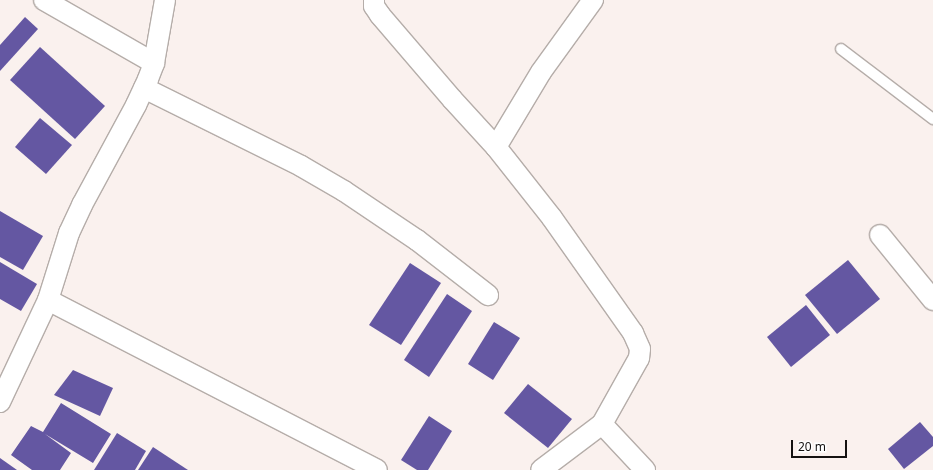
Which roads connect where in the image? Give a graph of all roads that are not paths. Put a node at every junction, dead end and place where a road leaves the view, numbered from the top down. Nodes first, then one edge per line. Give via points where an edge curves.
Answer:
1 (44, 0) edge
2 (165, 0) edge
3 (374, 0) edge
4 (593, 0) edge
5 (841, 49) dead end
6 (154, 63) junction
7 (144, 88) junction
8 (933, 119) edge
9 (496, 147) junction
10 (880, 235) dead end
11 (488, 295) dead end
12 (48, 300) junction
13 (933, 300) edge
14 (0, 402) edge
15 (602, 424) junction
16 (377, 470) edge
17 (541, 470) edge
18 (645, 470) edge

1 - 6 street
2 - 6 street
3 - 9 street via 374,6 380,15
4 - 9 street via 540,72
5 - 8 lane
6 - 7 street
7 - 11 street via 300,166 344,191 417,240
7 - 12 street via 69,233
9 - 15 street via 552,218 633,333 640,348 639,358
10 - 13 street
12 - 14 street
12 - 16 street
15 - 17 street
15 - 18 street

